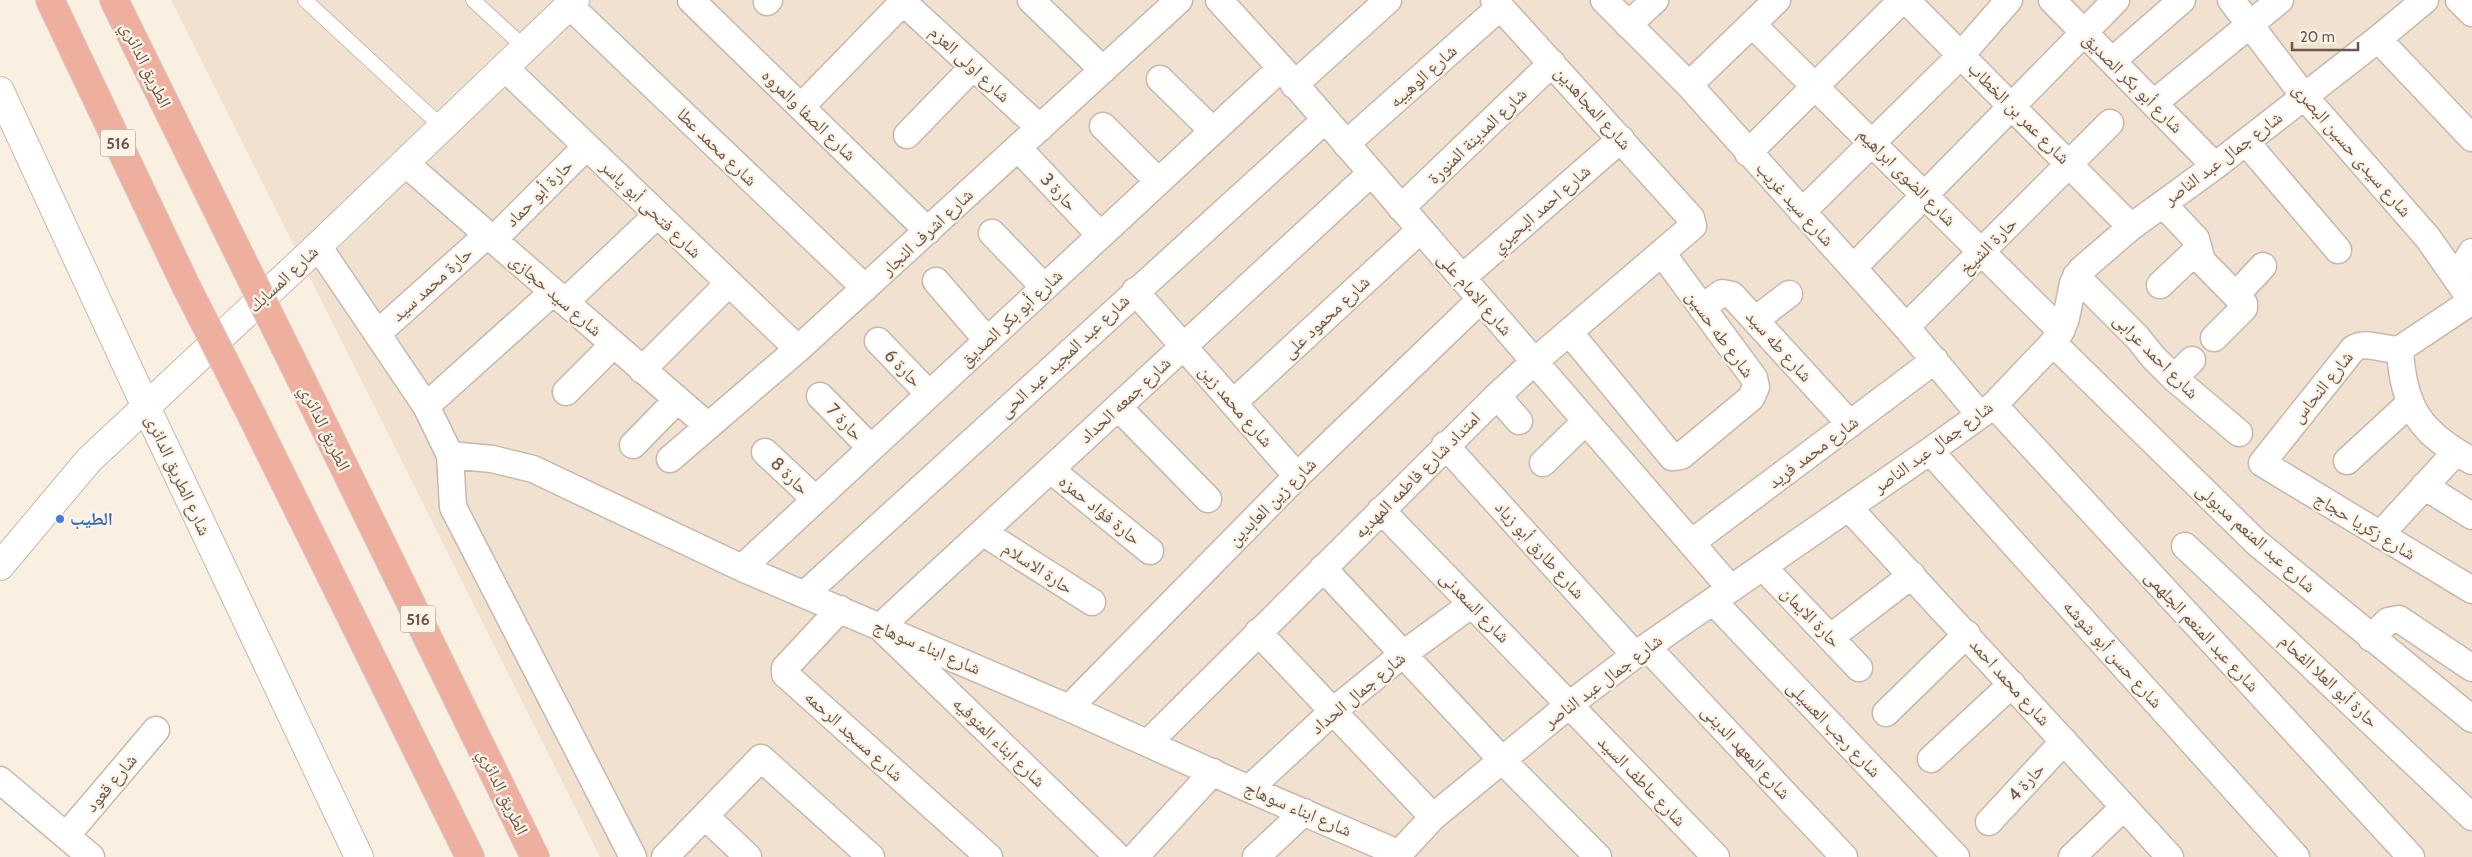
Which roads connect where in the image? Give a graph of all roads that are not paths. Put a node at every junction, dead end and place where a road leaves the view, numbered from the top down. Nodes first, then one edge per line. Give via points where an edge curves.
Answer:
1 (50, 0) edge
2 (114, 0) edge
3 (306, 0) edge
4 (473, 0) edge
5 (691, 0) edge
6 (1031, 0) edge
7 (1179, 0) edge
8 (1604, 0) edge
9 (1655, 0) edge
10 (1777, 0) edge
11 (1902, 0) edge
12 (1906, 0) edge
13 (2009, 0) edge
14 (2052, 0) edge
15 (2116, 0) edge
16 (2182, 0) edge
17 (2231, 0) edge
18 (2280, 0) edge
19 (2425, 0) edge
20 (2459, 0) edge
21 (902, 1) edge
22 (1381, 2) edge
23 (572, 3) edge
24 (1497, 3) edge
25 (1229, 4) edge
26 (2472, 13) edge
27 (1752, 24) junction
28 (2251, 24) junction
29 (1628, 25) junction
30 (2084, 33) junction
31 (2378, 39) junction
32 (525, 48) junction
33 (1961, 55) junction
34 (2112, 61) junction
35 (1552, 63) junction
36 (973, 67) junction
37 (505, 68) junction
38 (1103, 70) junction
39 (1288, 76) junction
40 (1160, 79) dead end
41 (1689, 85) junction
42 (1816, 87) junction
43 (0, 91) edge
44 (2304, 96) junction
45 (2154, 103) junction
46 (2012, 106) junction
47 (800, 107) junction
48 (1325, 120) junction
49 (2110, 124) dead end
50 (1102, 126) dead end
51 (442, 127) junction
52 (1040, 128) junction
53 (1213, 131) junction
54 (907, 135) dead end
55 (2472, 138) edge
56 (1621, 139) junction
57 (2246, 142) junction
58 (1872, 143) junction
59 (1346, 144) junction
60 (586, 147) junction
61 (1018, 148) junction
62 (1748, 153) junction
63 (404, 163) junction
64 (2069, 164) junction
65 (2215, 166) junction
66 (1370, 174) junction
67 (1158, 181) junction
68 (1924, 194) junction
69 (2163, 204) junction
70 (1402, 208) junction
71 (1802, 212) junction
72 (657, 215) junction
73 (1691, 218) joint
74 (2131, 227) junction
75 (1420, 230) junction
76 (928, 231) junction
77 (992, 233) dead end
78 (1100, 236) junction
79 (490, 237) junction
80 (318, 246) junction
81 (2198, 249) junction
82 (2338, 250) dead end
83 (1982, 252) junction
84 (2472, 252) edge
85 (1662, 253) junction
86 (2264, 266) dead end
87 (1853, 268) junction
88 (2076, 276) junction
89 (1462, 278) junction
90 (2456, 278) junction
91 (936, 281) dead end
92 (729, 283) junction
93 (2160, 285) dead end
94 (1044, 287) junction
95 (865, 288) junction
96 (1134, 292) junction
97 (1789, 294) dead end
98 (2236, 295) junction
99 (559, 297) junction
100 (1480, 300) junction
101 (2472, 301) edge
102 (1702, 308) junction
103 (1755, 320) junction
104 (1906, 327) junction
105 (1569, 332) junction
106 (378, 334) junction
107 (2057, 337) junction
108 (2214, 338) dead end
109 (987, 340) junction
110 (878, 341) dead end
111 (613, 345) junction
112 (1183, 347) junction
113 (2400, 349) junction
114 (798, 350) junction
115 (1935, 360) junction
116 (2192, 360) dead end
117 (1534, 362) junction
118 (642, 370) junction
119 (2174, 378) junction
120 (566, 392) dead end
121 (928, 394) junction
122 (820, 396) dead end
123 (1497, 396) junction
124 (677, 400) junction
125 (2410, 402) junction
126 (1233, 403) junction
127 (426, 406) junction
128 (146, 407) junction
129 (1118, 407) junction
130 (1987, 410) junction
131 (1518, 421) dead end
132 (1586, 421) junction
133 (1850, 424) junction
134 (708, 426) junction
135 (2240, 432) dead end
136 (633, 445) dead end
137 (1446, 445) junction
138 (870, 448) junction
139 (1930, 451) junction
140 (766, 452) dead end
141 (450, 455) junction
142 (2464, 457) edge
143 (670, 459) dead end
144 (2262, 461) joint
145 (2348, 461) dead end
146 (1543, 464) dead end
147 (1051, 470) junction
148 (1297, 476) junction
149 (2424, 486) junction
150 (1208, 499) dead end
151 (815, 500) junction
152 (1849, 508) junction
153 (1381, 510) junction
154 (2472, 516) edge
155 (984, 533) junction
156 (2380, 535) junction
157 (1691, 543) junction
158 (2185, 546) dead end
159 (1150, 551) dead end
160 (0, 566) edge
161 (1763, 567) junction
162 (742, 568) junction
163 (1323, 568) junction
164 (1912, 574) junction
165 (2472, 590) edge
166 (805, 594) junction
167 (1722, 595) junction
168 (1092, 602) dead end
169 (1472, 604) junction
170 (840, 609) junction
171 (880, 627) junction
172 (1258, 632) junction
173 (1967, 634) junction
174 (1831, 637) junction
175 (2371, 638) junction
176 (1641, 651) junction
177 (1402, 655) junction
178 (1860, 668) dead end
179 (2472, 668) edge
180 (2012, 684) junction
181 (1568, 705) junction
182 (1069, 708) junction
183 (1333, 711) junction
184 (1886, 713) dead end
185 (2472, 719) edge
186 (156, 730) dead end
187 (2064, 741) junction
188 (1148, 743) junction
189 (1501, 759) junction
190 (1931, 759) dead end
191 (1213, 772) junction
192 (0, 780) edge
193 (1249, 789) junction
194 (2124, 807) junction
195 (1304, 812) junction
196 (705, 816) junction
197 (1433, 817) junction
198 (2472, 817) edge
199 (1989, 822) dead end
200 (66, 836) junction
201 (1398, 855) edge
202 (91, 857) edge
203 (359, 857) edge
204 (470, 857) edge
205 (535, 857) edge
206 (633, 857) edge
207 (665, 857) edge
208 (748, 857) edge
209 (871, 857) edge
210 (989, 857) edge
211 (1118, 857) edge
212 (1135, 857) edge
213 (1256, 857) edge
214 (1598, 857) edge
215 (1716, 857) edge
216 (1844, 857) edge
217 (1956, 857) edge
218 (2072, 857) edge
219 (2170, 857) edge
220 (2296, 857) edge
221 (2411, 857) edge

1 - 204 highway, 516, bridge via 186,286
2 - 205 highway, الطريق الدائري / 516, bridge
3 - 51 lane
4 - 32 lane
5 - 47 street, شارع الصفا والمروه
6 - 38 street
7 - 38 street, شارع اشرف النجار
8 - 29 street, شارع سيد غريب
9 - 29 street
10 - 27 street
11 - 42 street
12 - 33 street, شارع عمر بن الخطاب
13 - 33 street
14 - 30 street, شارع أبو بكر الصديق
15 - 30 street
16 - 34 street
17 - 28 street, شارع سيدى حسين البصرى
18 - 28 street
19 - 31 street, شارع جمال عبد الناصر
20 - 26 street
21 - 36 street, شارع اولى العزم
21 - 47 street
22 - 39 street, شارع أبو بكر الصديق
23 - 32 street, شارع المسابك
23 - 95 street, شارع محمد عطا
24 - 35 street, شارع المجاهدين
24 - 59 street, شارع الوهيبه
25 - 39 street, شارع الامام على
27 - 41 street
27 - 42 street, شارع الضوى ابراهيم
28 - 44 street, شارع سيدى حسين البصرى
28 - 45 street
29 - 41 street, شارع سيد غريب
30 - 34 street, شارع أبو بكر الصديق
30 - 46 street
31 - 44 street, شارع جمال عبد الناصر
31 - 55 street
32 - 37 street, شارع المسابك
33 - 46 street, شارع عمر بن الخطاب
33 - 58 street
34 - 45 street, شارع أبو بكر الصديق
35 - 56 street, شارع المجاهدين
35 - 70 street, شارع المدينة المنورة
36 - 52 street, شارع اولى العزم
36 - 54 street
37 - 51 street, شارع المسابك
37 - 60 street, شارع فتحى أبو ياسر
38 - 52 street, شارع اشرف النجار
39 - 48 street, شارع الامام على
39 - 53 street, شارع أبو بكر الصديق
40 - 53 street
41 - 62 street, شارع سيد غريب
42 - 58 street, شارع الضوى ابراهيم
42 - 62 street
43 - 128 street, شارع الطريق الدائرى
44 - 57 street, شارع جمال عبد الناصر
44 - 90 street, شارع سيدى حسين البصرى via 2428,238
45 - 65 street, شارع أبو بكر الصديق
46 - 64 street, شارع عمر بن الخطاب
46 - 68 street
47 - 76 street, شارع الصفا والمروه
48 - 59 street, شارع الامام على
48 - 96 street, شارع عبد المجيد عبد الحى
49 - 64 street, حارة الشيخ
50 - 67 street
51 - 63 street, شارع المسابك
52 - 61 street, شارع اشرف النجار
53 - 67 street, شارع أبو بكر الصديق
56 - 73 street, شارع المجاهدين
56 - 89 street, شارع احمد البحيري
57 - 65 street, شارع جمال عبد الناصر
57 - 82 street
58 - 68 street, شارع الضوى ابراهيم
58 - 71 street
59 - 66 street, شارع الامام على
60 - 72 street, شارع فتحى أبو ياسر
60 - 79 street, حارة أبو حماد
61 - 76 street, شارع اشرف النجار
61 - 78 street, حارة 3
62 - 71 street, شارع سيد غريب
63 - 79 street, شارع سيد حجازى
63 - 80 street, شارع المسابك
64 - 74 street, شارع عمر بن الخطاب
64 - 83 street, حارة الشيخ
65 - 69 street, شارع جمال عبد الناصر
66 - 70 street, شارع الامام على
66 - 112 street, شارع جمعه الحداد
67 - 78 street, شارع أبو بكر الصديق
68 - 83 street, شارع الضوى ابراهيم
68 - 87 street
69 - 74 street, شارع جمال عبد الناصر
69 - 81 street via 2196,239
70 - 75 street, شارع الامام على
71 - 87 street, شارع سيد غريب
72 - 92 street, شارع فتحى أبو ياسر
72 - 99 street
73 - 85 street, امتداد شارع فاطمه المهديه via 1692,228
74 - 88 street, شارع جمال عبد الناصر
75 - 89 street, شارع الامام على
75 - 126 street, شارع محمود على
76 - 95 street, شارع اشرف النجار
77 - 94 street
78 - 94 street, شارع أبو بكر الصديق
79 - 99 street, شارع سيد حجازى
79 - 106 street, حارة محمد سيد
80 - 106 street
80 - 128 street, شارع المسابك
81 - 93 street
81 - 98 street via 2202,261
83 - 104 street, حارة الشيخ
83 - 107 street, شارع الضوى ابراهيم
84 - 90 street
85 - 102 street, شارع طه حسين
85 - 105 street, امتداد شارع فاطمه المهديه
86 - 98 street
87 - 104 street, شارع سيد غريب
88 - 107 street, شارع جمال عبد الناصر
88 - 119 street, شارع احمد عرابى
89 - 100 street, شارع الامام على
90 - 101 street, شارع سيدى حسين البصرى
91 - 109 street
92 - 114 street, شارع فتحى أبو ياسر
92 - 118 street
94 - 109 street, شارع أبو بكر الصديق
95 - 114 street, شارع اشرف النجار
96 - 112 street, شارع محمد زين
96 - 166 street, شارع عبد المجيد عبد الحى
97 - 103 street
98 - 108 street via 2244,302 2244,308
99 - 111 street, شارع سيد حجازى
99 - 127 street
100 - 117 street, شارع الامام على
100 - 148 street, شارع زين العابدين
101 - 113 street
102 - 103 street, شارع طه سيد via 1726,292 1732,294
102 - 105 street, شارع طه حسين via 1754,378 1756,387 1750,398 1678,457 1669,456
103 - 133 street, شارع طه سيد
104 - 115 street, شارع سيد غريب
105 - 117 street, امتداد شارع فاطمه المهديه
106 - 127 street
107 - 130 street, شارع جمال عبد الناصر
107 - 175 street, شارع عبد المنعم مدبولى via 2257,543
109 - 121 street, شارع أبو بكر الصديق
110 - 121 street, حارة 6
111 - 118 street, شارع سيد حجازى
111 - 120 street
112 - 126 street, شارع محمد زين
112 - 129 street, شارع جمعه الحداد
113 - 125 street via 2402,376
113 - 144 street, شارع النحاس via 2362,345 2353,349
114 - 134 street, شارع اشرف النجار
115 - 130 street, شارع سيد غريب
115 - 133 street, شارع محمد فريد
116 - 119 street
117 - 123 street, امتداد شارع فاطمه المهديه
117 - 132 street, شارع الامام على
118 - 124 street, شارع سيد حجازى
119 - 135 street, شارع احمد عرابى
121 - 138 street, شارع أبو بكر الصديق
122 - 138 street, حارة 7
123 - 131 street
123 - 137 street, امتداد شارع فاطمه المهديه
124 - 134 street, شارع سيد حجازى
124 - 136 street
125 - 142 street via 2436,439
125 - 145 street
126 - 148 street, شارع محمد زين
127 - 141 street
128 - 160 street, شارع المسابك via 90,460
128 - 203 street, شارع الطريق الدائرى
129 - 147 street, شارع جمعه الحداد
129 - 150 street
130 - 139 street, شارع جمال عبد الناصر
130 - 221 street, شارع عبد المنعم الجلهمى
132 - 146 street
132 - 157 street, شارع الامام على
133 - 157 street, شارع محمد فريد
134 - 143 street, شارع اشرف النجار
137 - 153 street, امتداد شارع فاطمه المهديه
137 - 176 street, شارع طارق أبو زياد
138 - 151 street, شارع أبو بكر الصديق
139 - 152 street, شارع جمال عبد الناصر
139 - 220 street, شارع حسن أبو شوشه
140 - 151 street, حارة 8
141 - 162 street, شارع ابناء سوهاج via 492,459 533,469
141 - 206 street via 453,507
142 - 149 street
144 - 156 street, شارع زكريا حجاج via 2265,467
147 - 155 street, شارع جمعه الحداد
147 - 159 street, حارة فؤاد حمزه
148 - 182 street, شارع زين العابدين
149 - 154 street
149 - 156 street
151 - 162 street, شارع أبو بكر الصديق
152 - 161 street, شارع جمال عبد الناصر
152 - 164 street, شارع محمد احمد
153 - 163 street, امتداد شارع فاطمه المهديه
153 - 169 street, شارع السعدنى
155 - 168 street, حارة الاسلام
155 - 171 street, شارع جمعه الحداد
156 - 165 street, شارع زكريا حجاج
157 - 167 street, شارع الامام على
158 - 198 street, حارة أبو العلا الفحام
161 - 167 street, شارع جمال عبد الناصر
161 - 174 street, حارة الايمان
162 - 166 street, شارع ابناء سوهاج
163 - 172 street, امتداد شارع فاطمه المهديه
163 - 177 street
164 - 173 street, شارع محمد احمد
164 - 174 street
166 - 170 street, شارع ابناء سوهاج
167 - 176 street, شارع جمال عبد الناصر
167 - 217 street, شارع رجب العسيلى
169 - 177 street, شارع جمال الحداد
169 - 181 street, شارع السعدنى
170 - 171 street, شارع ابناء سوهاج
170 - 210 street, شارع مسجد الرحمه via 785,668 785,674
171 - 182 street, شارع ابناء سوهاج
171 - 211 street, شارع ابناء المنوفيه
172 - 183 street
172 - 188 street, امتداد شارع فاطمه المهديه
173 - 180 street, شارع محمد احمد
173 - 184 street
174 - 178 street, حارة الايمان
175 - 179 street via 2388,621 2399,619
175 - 185 street, شارع عبد المنعم مدبولى
176 - 181 street, شارع جمال عبد الناصر
176 - 216 street, شارع المعهد الدينى
177 - 183 street, شارع جمال الحداد
177 - 189 street
180 - 187 street, شارع محمد احمد
180 - 190 street
181 - 189 street, شارع جمال عبد الناصر
181 - 215 street, شارع عاطف السيد
182 - 188 street, شارع ابناء سوهاج
183 - 193 street, شارع جمال الحداد
183 - 197 street
186 - 200 street, شارع قعود
187 - 194 street, شارع محمد احمد
187 - 199 street, حارة 4
188 - 191 street, شارع ابناء سوهاج
189 - 197 street, شارع جمال عبد الناصر
189 - 214 street
191 - 193 street, شارع ابناء سوهاج
191 - 212 street
192 - 200 street
193 - 195 street, شارع ابناء سوهاج
194 - 218 street
194 - 219 street, شارع محمد احمد
195 - 201 street, شارع ابناء سوهاج
195 - 213 street
196 - 207 street
196 - 208 street
196 - 209 street via 761,758
197 - 201 street, شارع جمال عبد الناصر
200 - 202 street

